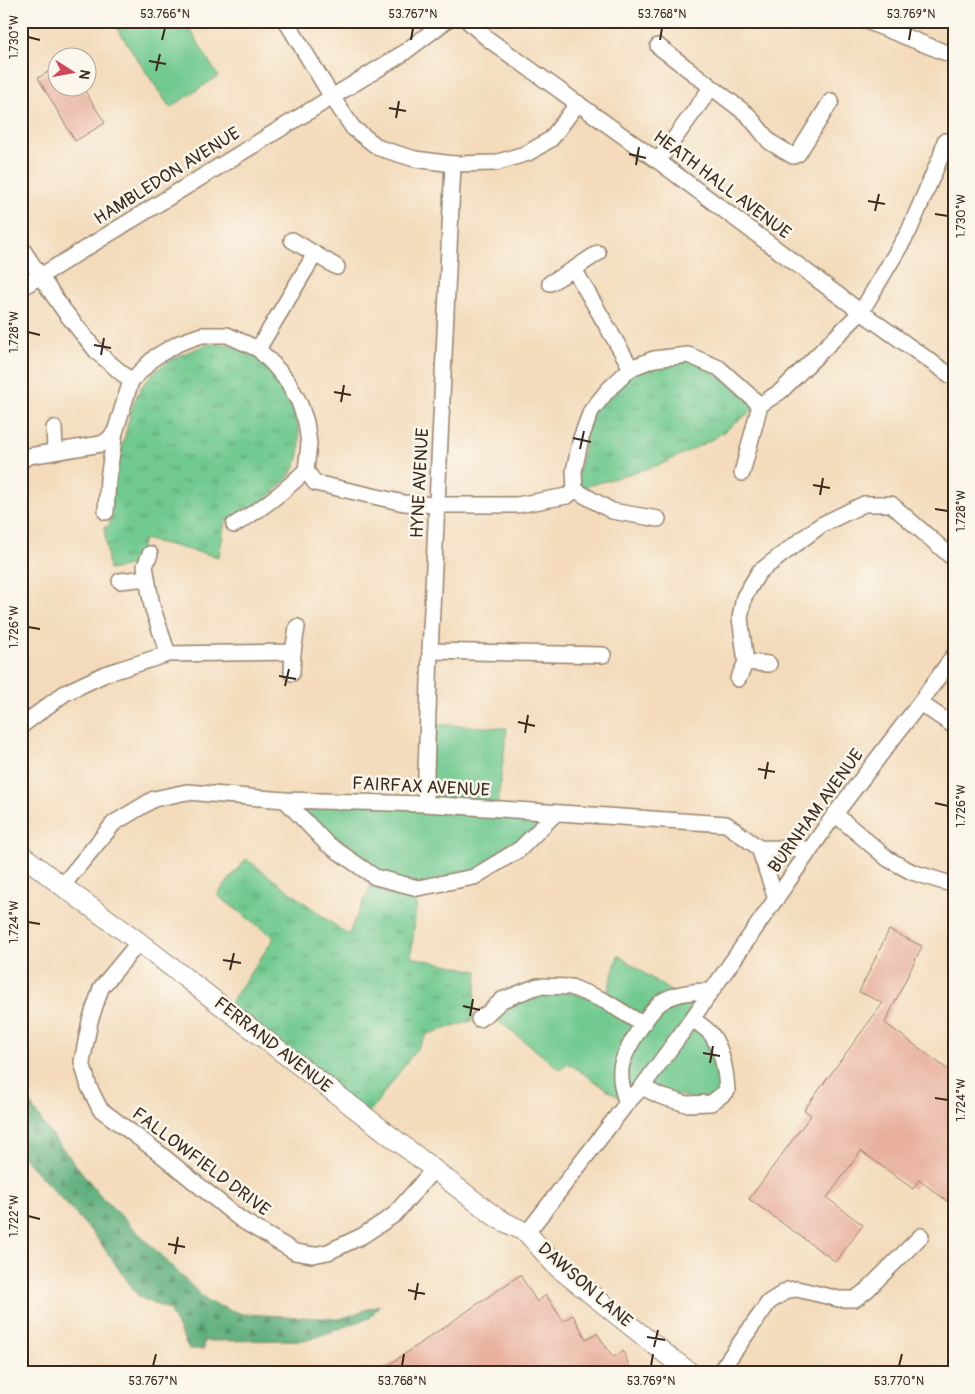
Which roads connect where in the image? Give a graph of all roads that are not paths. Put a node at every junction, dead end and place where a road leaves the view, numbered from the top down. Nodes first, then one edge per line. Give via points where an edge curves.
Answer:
1 (446, 21) edge
2 (468, 21) edge
3 (866, 21) edge
4 (292, 23) edge
5 (658, 46) dead end
6 (954, 56) edge
7 (711, 88) junction
8 (332, 97) junction
9 (831, 101) dead end
10 (578, 103) junction
11 (945, 141) dead end
12 (948, 159) edge
13 (658, 161) junction
14 (453, 164) junction
15 (292, 240) dead end
16 (21, 246) edge
17 (598, 253) dead end
18 (315, 254) junction
19 (338, 268) dead end
20 (574, 269) junction
21 (40, 276) junction
22 (550, 284) dead end
23 (21, 288) edge
24 (861, 312) junction
25 (258, 349) junction
26 (631, 368) junction
27 (954, 378) edge
28 (131, 381) junction
29 (760, 405) junction
30 (54, 428) dead end
31 (115, 432) junction
32 (55, 451) junction
33 (21, 461) edge
34 (306, 470) junction
35 (742, 473) dead end
36 (575, 490) junction
37 (438, 505) junction
38 (106, 512) dead end
39 (658, 519) dead end
40 (234, 525) dead end
41 (150, 554) dead end
42 (954, 559) edge
43 (147, 578) junction
44 (120, 581) dead end
45 (297, 626) dead end
46 (430, 651) junction
47 (293, 652) junction
48 (168, 654) junction
49 (603, 655) dead end
50 (954, 655) edge
51 (746, 662) junction
52 (769, 664) dead end
53 (292, 673) dead end
54 (738, 680) dead end
55 (920, 703) junction
56 (21, 726) edge
57 (954, 726) edge
58 (285, 800) junction
59 (426, 804) junction
60 (556, 813) junction
61 (835, 814) junction
62 (759, 848) junction
63 (811, 849) junction
64 (21, 854) edge
65 (954, 884) edge
66 (62, 886) junction
67 (776, 899) junction
68 (139, 942) junction
69 (712, 991) junction
70 (479, 1019) dead end
71 (692, 1019) junction
72 (642, 1024) junction
73 (642, 1087) junction
74 (628, 1103) junction
75 (434, 1169) junction
76 (526, 1233) junction
77 (921, 1236) dead end
78 (691, 1373) edge
79 (720, 1373) edge

1 - 8 street, HAMBLEDON AVENUE via 402,54
2 - 10 street, HEATH HALL AVENUE
3 - 6 street
4 - 8 street
5 - 7 street
7 - 9 street via 748,115 770,142 794,156
7 - 13 street
8 - 14 street via 354,128 379,148 415,159
8 - 21 street, HAMBLEDON AVENUE
10 - 13 street, HEATH HALL AVENUE
10 - 14 street via 551,139 528,153 495,163
11 - 12 street
12 - 24 street
13 - 24 street, HEATH HALL AVENUE
14 - 37 street, HYNE AVENUE
15 - 18 street
16 - 21 street
17 - 20 street
18 - 19 street
18 - 25 street
20 - 22 street
20 - 26 street
21 - 23 street, HAMBLEDON AVENUE
21 - 28 street via 98,353
24 - 27 street, HEATH HALL AVENUE
24 - 29 street via 781,391
25 - 28 street via 227,335 202,334 155,357
25 - 34 street via 288,382 300,402 309,444
26 - 29 street via 654,359 688,356 719,368
26 - 36 street via 591,410 574,471
28 - 31 street
29 - 35 street
30 - 32 street
31 - 32 street via 101,444
31 - 38 street
32 - 33 street via 29,456
34 - 37 street via 316,483 404,502
34 - 40 street
36 - 37 street via 567,496 517,504
36 - 39 street via 612,511
37 - 46 street, HYNE AVENUE
41 - 43 street via 145,566
42 - 51 street via 891,504 864,504 846,512 821,525 759,572 744,597 740,618
43 - 44 street
43 - 48 street via 152,606
45 - 47 street
46 - 49 street
46 - 59 street, HYNE AVENUE
47 - 48 street
47 - 53 street
48 - 56 street via 104,674 65,693
50 - 55 street, BURNHAM AVENUE
51 - 52 street
51 - 54 street
55 - 57 street
55 - 61 street, BURNHAM AVENUE
58 - 59 street, FAIRFAX AVENUE
58 - 60 street via 326,843 375,876 418,888 474,877 520,849
58 - 66 street, FAIRFAX AVENUE via 187,792 154,799 114,823
59 - 60 street, FAIRFAX AVENUE
60 - 62 street, FAIRFAX AVENUE via 726,824
61 - 63 street, BURNHAM AVENUE
61 - 65 street via 888,859 912,872
62 - 63 street
62 - 67 street
63 - 67 street, BURNHAM AVENUE
64 - 66 street, FERRAND AVENUE
66 - 68 street, FERRAND AVENUE
67 - 69 street, BURNHAM AVENUE
68 - 75 street, FERRAND AVENUE
68 - 75 street, FALLOWFIELD DRIVE via 101,988 82,1062 89,1087 100,1109 240,1219 295,1252 313,1255 328,1252 362,1236 394,1214
69 - 71 street, BURNHAM AVENUE
69 - 72 street via 676,995 660,1004
70 - 72 street via 502,1000 538,986 572,987 606,1001
71 - 73 street, BURNHAM AVENUE
71 - 73 street via 710,1033 721,1051 727,1091 711,1103 686,1104
72 - 74 street via 621,1068 623,1093
73 - 74 street, BURNHAM AVENUE
74 - 76 street, BURNHAM AVENUE
75 - 76 street, FERRAND AVENUE via 498,1218
76 - 78 street, DAWSON LANE via 556,1266
77 - 79 street via 855,1298 839,1299 798,1289 788,1290 768,1302

